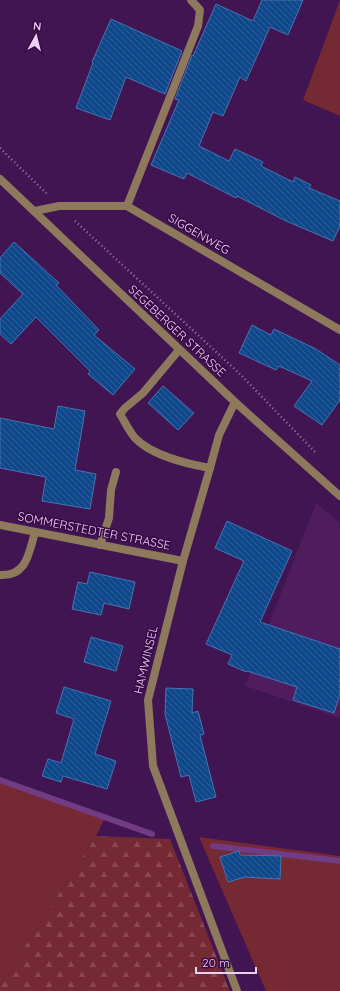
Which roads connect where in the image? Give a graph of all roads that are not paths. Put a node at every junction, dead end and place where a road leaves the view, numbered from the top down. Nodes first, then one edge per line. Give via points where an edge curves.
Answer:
1 (191, 0) edge
2 (0, 180) edge
3 (127, 206) junction
4 (35, 211) junction
5 (340, 330) edge
6 (179, 350) junction
7 (235, 402) junction
8 (210, 468) junction
9 (116, 472) dead end
10 (340, 496) edge
11 (0, 525) edge
12 (35, 532) junction
13 (100, 545) junction
14 (182, 561) junction
15 (0, 575) edge
16 (237, 991) edge

1 - 3 street via 200,10 198,26
2 - 4 street, SEGEBERGER STRASSE
3 - 4 street via 59,206
3 - 5 street, SIGGENWEG
4 - 6 street, SEGEBERGER STRASSE
6 - 7 street, SEGEBERGER STRASSE
6 - 8 street via 143,393 120,414 136,438 153,451
7 - 8 street, HAMWINSEL via 220,434
7 - 10 street, SEGEBERGER STRASSE
8 - 14 street, HAMWINSEL
9 - 13 street via 111,490 109,518
11 - 12 street, SOMMERSTEDTER STRASSE
12 - 13 street, SOMMERSTEDTER STRASSE
12 - 15 street via 26,563 17,573
13 - 14 street, SOMMERSTEDTER STRASSE
14 - 16 street, HAMWINSEL via 148,700 153,766

